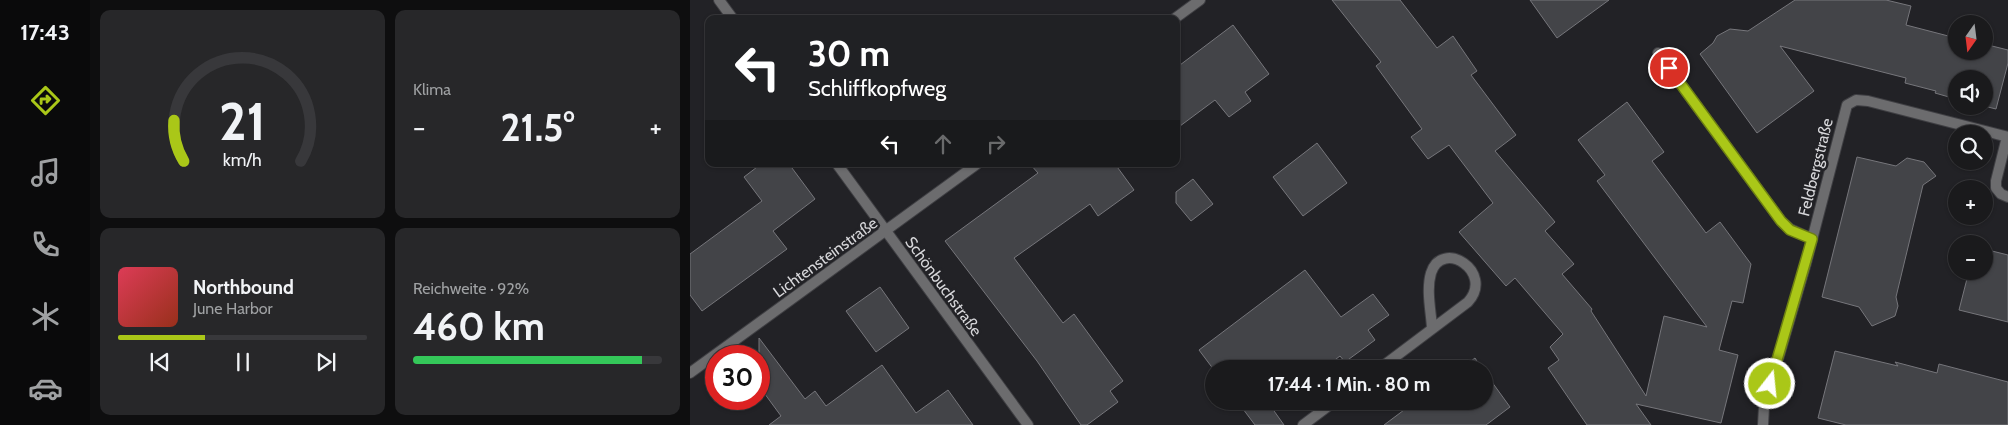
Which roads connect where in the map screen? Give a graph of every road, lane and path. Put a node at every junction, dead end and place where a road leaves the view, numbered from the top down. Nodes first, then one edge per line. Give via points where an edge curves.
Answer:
1 (719, 0) edge
2 (1200, 0) edge
3 (730, 15) edge
4 (1179, 15) edge
5 (1658, 53) dead end
6 (2008, 137) edge
7 (839, 167) edge
8 (973, 167) edge
9 (2008, 197) edge
10 (886, 232) junction
11 (1812, 239) junction
12 (1432, 328) junction
13 (1391, 360) edge
14 (690, 373) edge
15 (1323, 410) edge
16 (1028, 425) edge
17 (1303, 425) edge
18 (1763, 425) edge

1 - 3 street
2 - 4 street
5 - 11 street via 1781,221 1790,230
6 - 9 street, Feldbergstraße via 1996,188
6 - 11 street, Feldbergstraße via 1868,101 1850,102 1845,109
7 - 10 street, Schönbuchstraße
8 - 10 street, Lichtensteinstraße
10 - 14 street, Lichtensteinstraße
10 - 16 street, Schönbuchstraße
11 - 18 street, Feldbergstraße via 1764,407
12 - 12 street via 1474,296 1474,274 1455,258 1436,264 1430,276
12 - 13 street
15 - 17 street

